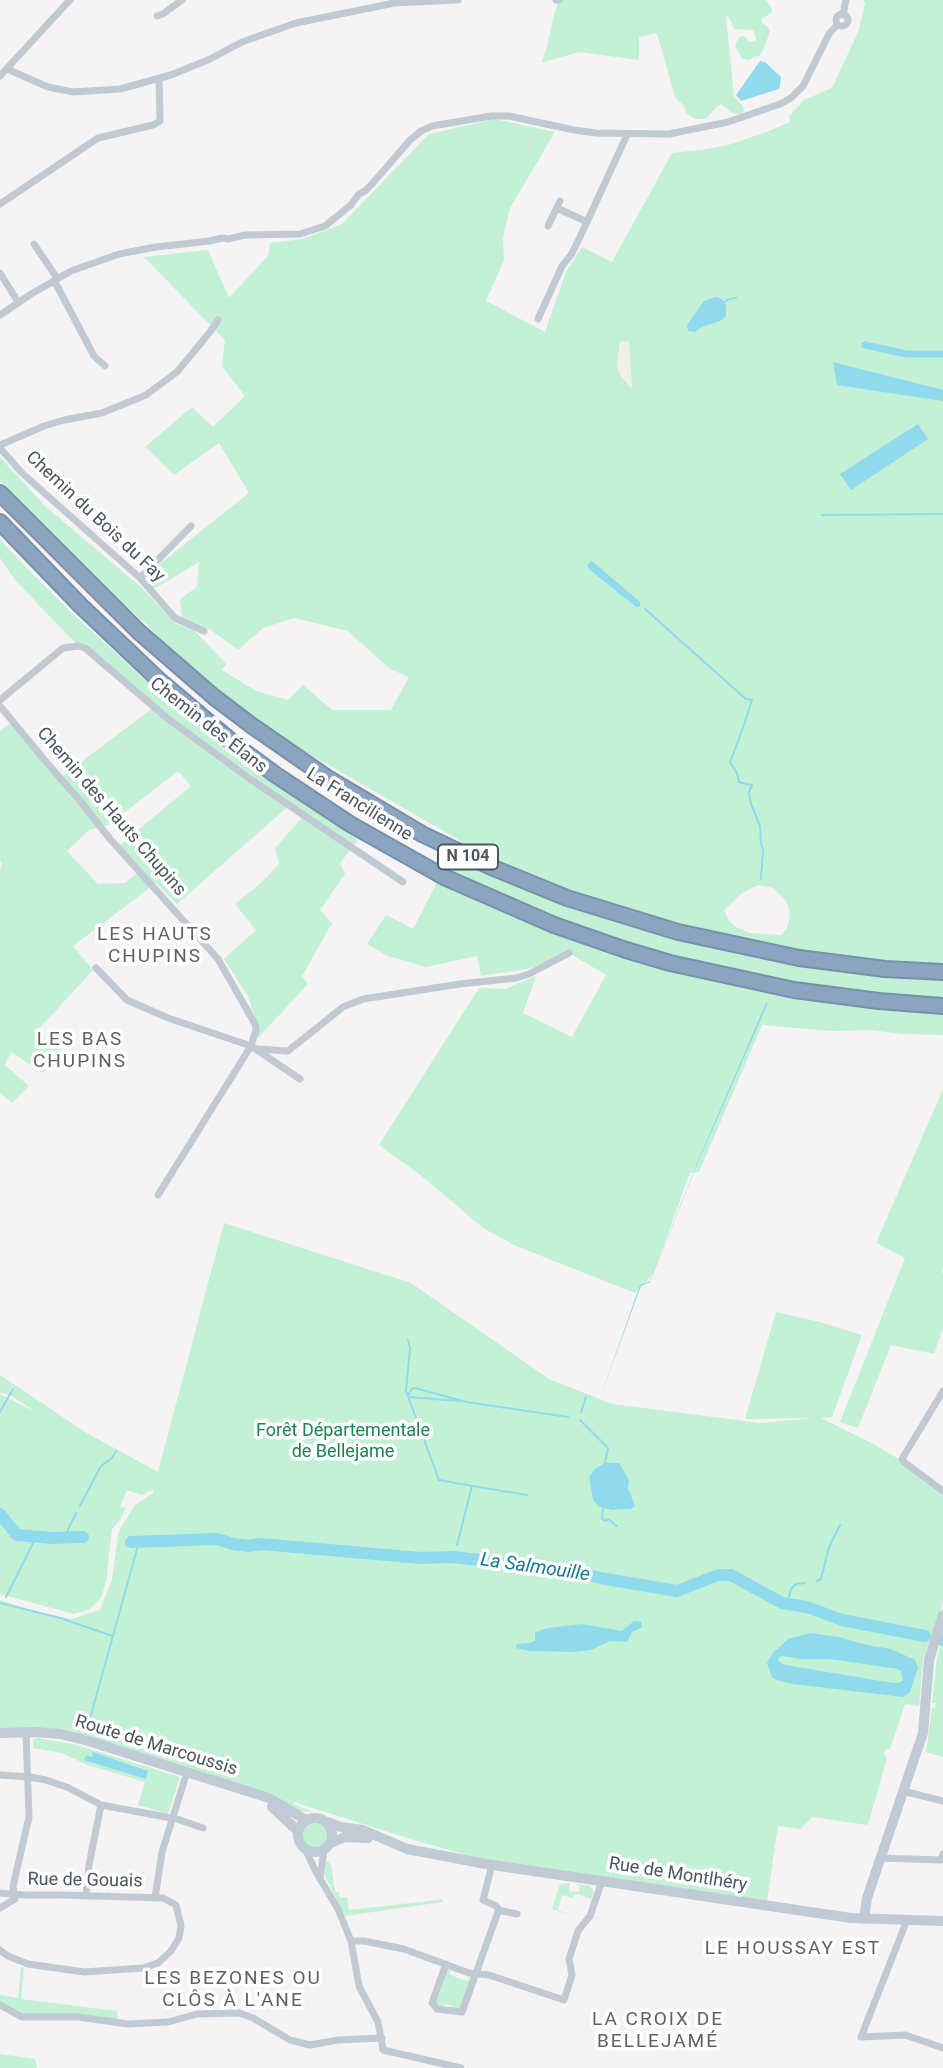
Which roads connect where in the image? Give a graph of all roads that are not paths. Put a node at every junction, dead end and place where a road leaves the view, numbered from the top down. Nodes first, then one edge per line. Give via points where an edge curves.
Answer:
1 (70, 0) edge
2 (182, 0) edge
3 (458, 0) edge
4 (846, 0) edge
5 (157, 16) dead end
6 (7, 69) junction
7 (0, 76) edge
8 (159, 78) junction
9 (627, 135) junction
10 (0, 204) edge
11 (587, 222) junction
12 (548, 226) dead end
13 (34, 244) dead end
14 (0, 273) edge
15 (55, 279) junction
16 (18, 302) junction
17 (0, 315) edge
18 (538, 319) dead end
19 (218, 320) dead end
20 (105, 366) dead end
21 (0, 446) edge
22 (0, 493) edge
23 (0, 522) edge
24 (191, 526) dead end
25 (140, 578) junction
26 (204, 631) dead end
27 (0, 700) edge
28 (0, 706) edge
29 (403, 882) dead end
30 (569, 953) dead end
31 (96, 968) dead end
32 (943, 972) edge
33 (943, 1006) edge
34 (254, 1048) junction
35 (300, 1079) dead end
36 (158, 1195) dead end
37 (943, 1391) edge
38 (943, 1491) edge
39 (943, 1615) edge
40 (26, 1732) junction
41 (0, 1733) edge
42 (187, 1772) junction
43 (0, 1775) edge
44 (29, 1777) junction
45 (903, 1791) junction
46 (259, 1797) junction
47 (943, 1801) edge
48 (101, 1805) junction
49 (172, 1819) junction
50 (306, 1820) junction
51 (327, 1822) junction
52 (203, 1828) dead end
53 (298, 1832) junction
54 (327, 1846) junction
55 (305, 1849) junction
56 (943, 1854) edge
57 (880, 1858) junction
58 (489, 1865) junction
59 (320, 1880) junction
60 (602, 1881) junction
61 (0, 1893) edge
62 (15, 1894) junction
63 (86, 1895) junction
64 (155, 1898) junction
65 (0, 1908) edge
66 (498, 1910) junction
67 (517, 1914) dead end
68 (864, 1919) junction
69 (907, 1920) junction
70 (943, 1921) edge
71 (351, 1941) junction
72 (0, 1950) edge
73 (446, 1964) junction
74 (476, 1974) junction
75 (0, 2006) edge
76 (382, 2038) junction
77 (943, 2048) edge
78 (461, 2068) edge

1 - 6 street
2 - 5 street
3 - 8 street via 394,3 296,23
4 - 9 street via 843,15 836,18 838,25 803,86 786,101 710,126 669,134
6 - 7 street
6 - 8 street via 48,87 73,92 120,89
8 - 10 street via 160,121 98,138
9 - 11 street
9 - 15 street via 509,116 432,126 410,140 351,205 314,231 136,250
11 - 12 street via 558,205
11 - 18 street
13 - 15 street
14 - 16 street
15 - 16 street
15 - 20 street via 94,355
16 - 17 street
19 - 21 street via 177,372 146,395 44,426
21 - 25 street, Chemin du Bois du Fay via 22,474
22 - 32 highway, La Francilienne / N 104 via 139,632 214,697 326,777 433,840 567,898 678,932 799,958
23 - 33 highway, La Francilienne / N 104 via 81,606 238,747 350,824 444,877 554,925 670,963 794,990
24 - 25 street
25 - 26 street, Chemin du Bois du Fay via 175,618
27 - 29 street, Chemin des Élans via 63,648 85,649 250,779
28 - 34 street, Chemin des Hauts Chupins via 218,959 255,1024
30 - 34 street via 516,978 363,999 343,1007 288,1051
31 - 34 street via 127,1000
34 - 35 street
34 - 36 street
37 - 38 street via 902,1456
39 - 45 main road via 929,1660 923,1733
40 - 41 main road, Route de Marcoussis
40 - 42 main road, Route de Marcoussis via 85,1740
40 - 44 street
42 - 46 main road, Route de Marcoussis
42 - 49 street
43 - 44 street
44 - 48 street via 69,1788
44 - 62 street via 29,1817 17,1862
45 - 47 street
45 - 57 main road
46 - 50 main road
46 - 53 main road
48 - 49 street
48 - 63 street
49 - 52 street
49 - 64 street
50 - 51 main road
50 - 53 main road
51 - 54 main road via 332,1832
51 - 58 main road, Rue de Montlhéry via 363,1830 407,1849
53 - 55 main road
54 - 55 main road via 314,1852
54 - 58 main road, Rue de Montlhéry via 358,1836 415,1856
54 - 59 street
55 - 59 street
56 - 57 street via 941,1860
57 - 68 main road
58 - 60 main road, Rue de Montlhéry
58 - 66 street via 482,1896
59 - 71 street
60 - 68 main road, Rue de Montlhéry
60 - 74 street via 569,1959 572,1972 564,2000
61 - 62 street, Rue de Gouais
62 - 63 street, Rue de Gouais
62 - 65 street via 15,1899
63 - 64 street, Rue de Gouais
64 - 72 street via 176,1905 181,1933 164,1958 150,1966 84,1972 28,1964
66 - 67 street
66 - 74 street
68 - 69 main road, Rue de Montlhéry
69 - 70 main road, Rue de Montlhéry
69 - 77 street via 861,2037 905,2035
71 - 73 street via 404,1949
71 - 76 street via 359,1986
73 - 74 street
73 - 74 street via 432,2003 436,2009 462,2012
75 - 76 street via 22,2017 78,2017 128,2024 239,2013 290,2040 310,2045
76 - 78 street via 383,2050

